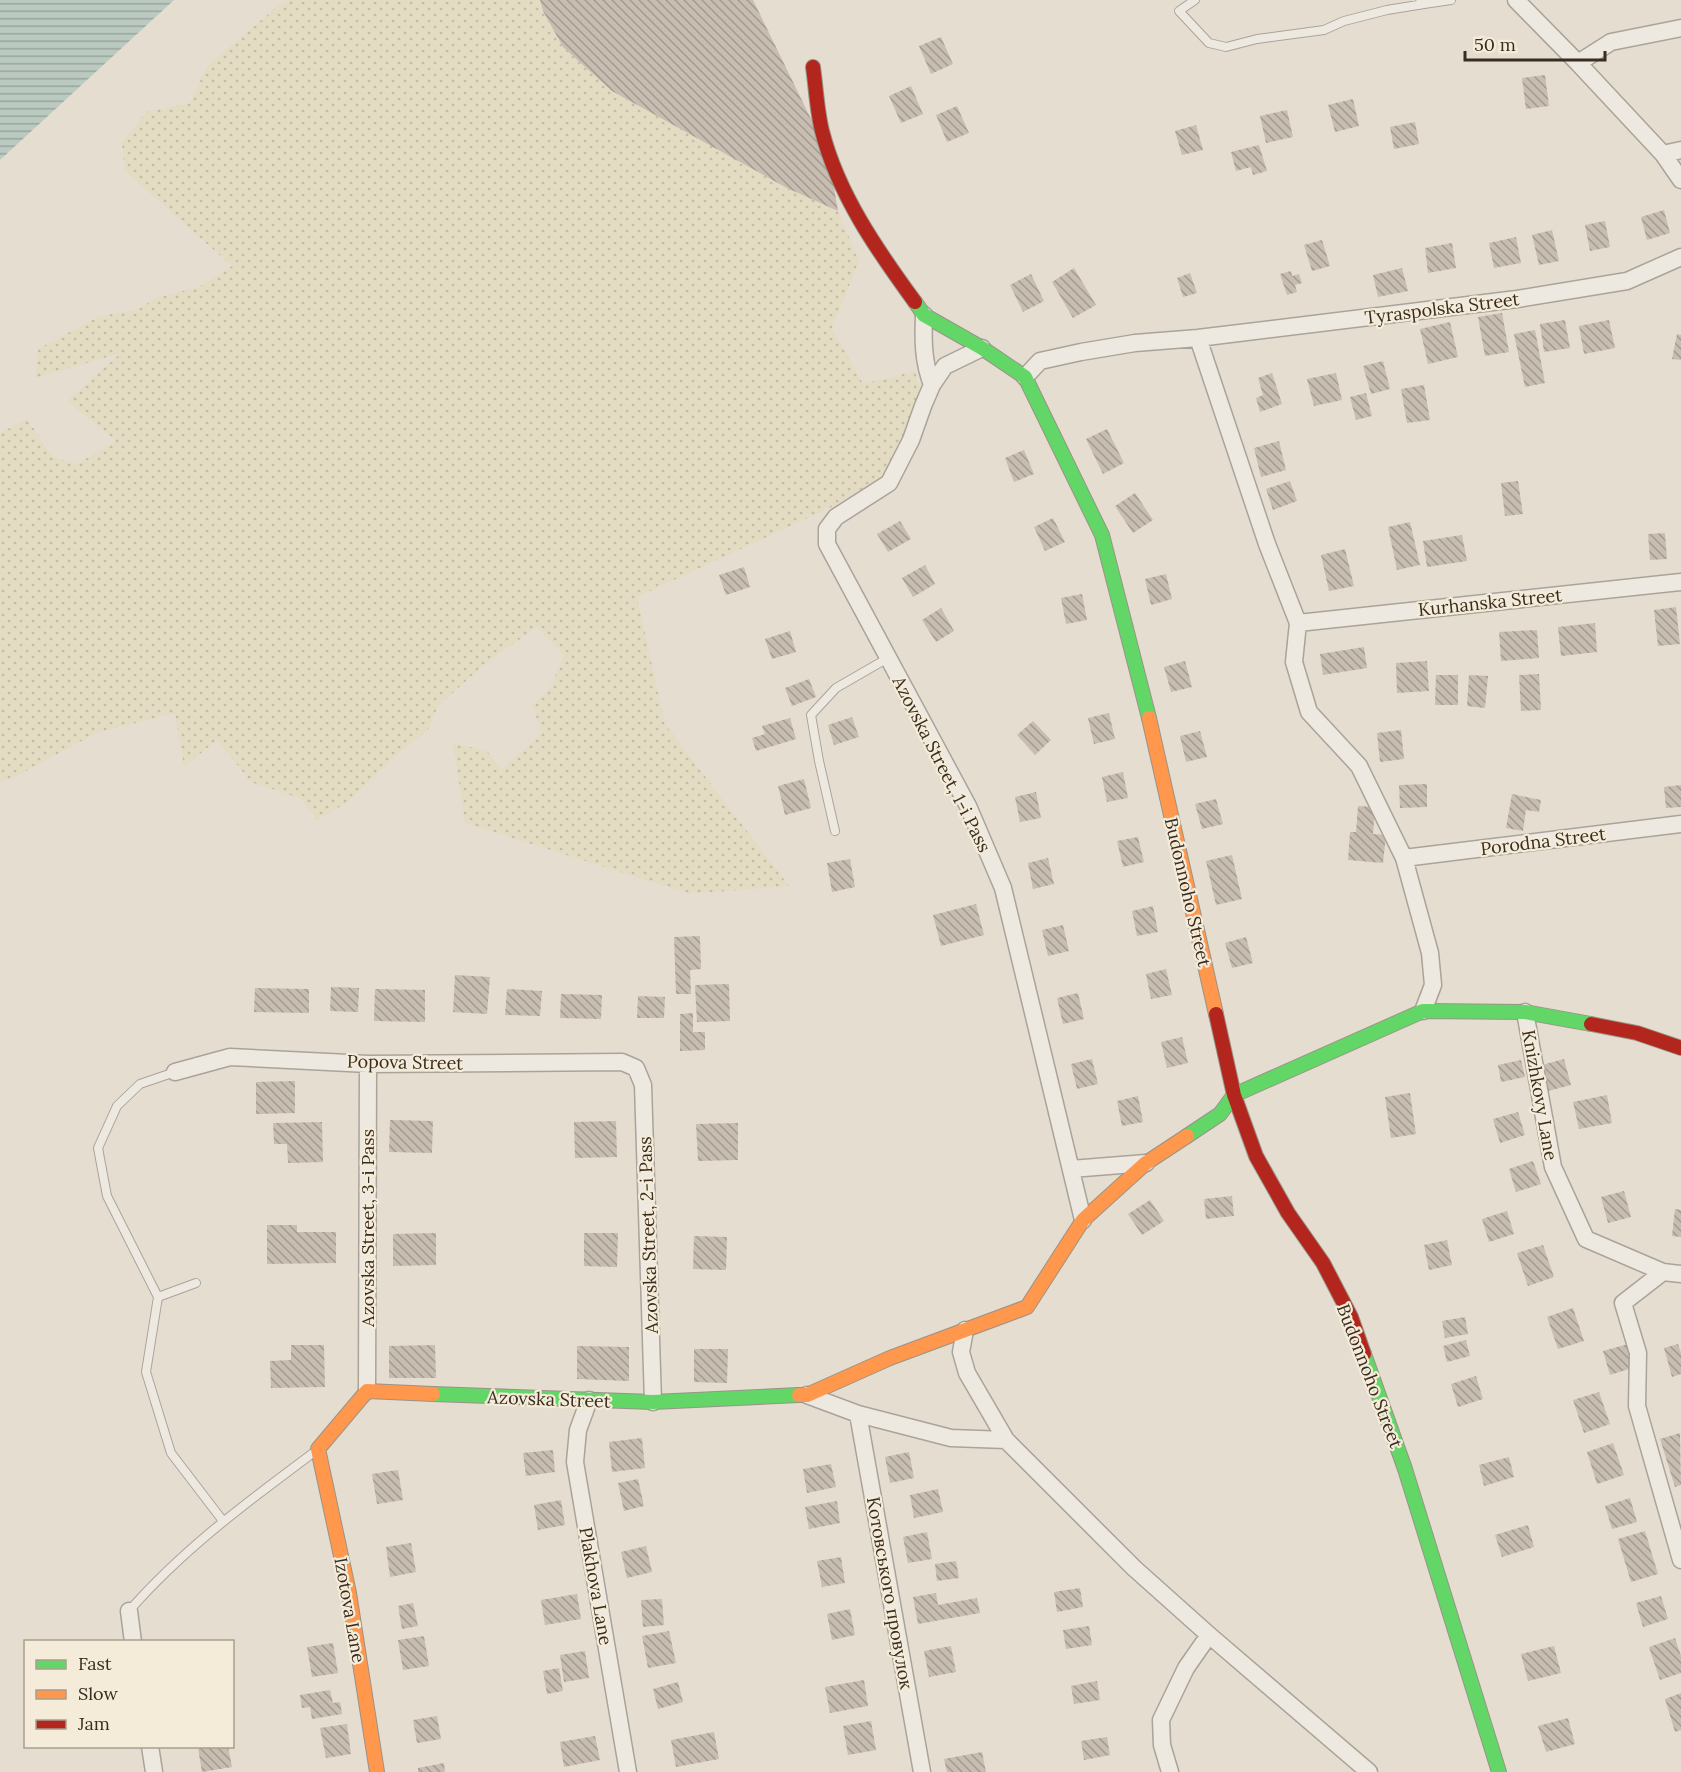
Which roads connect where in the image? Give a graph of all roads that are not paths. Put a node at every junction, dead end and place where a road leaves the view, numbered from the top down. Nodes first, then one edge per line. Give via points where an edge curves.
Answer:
1 (1195, 0) edge
2 (1451, 0) edge
3 (1516, 0) edge
4 (1420, 2) edge
5 (1681, 28) edge
6 (1578, 63) junction
7 (813, 67) dead end
8 (1681, 150) edge
9 (1662, 154) junction
10 (1681, 180) edge
11 (1681, 257) edge
12 (924, 315) junction
13 (1198, 338) junction
14 (982, 348) junction
15 (1025, 377) junction
16 (932, 385) junction
17 (1681, 582) edge
18 (1298, 623) junction
19 (888, 658) junction
20 (1681, 824) edge
21 (835, 831) dead end
22 (1404, 858) junction
23 (1423, 1011) junction
24 (1525, 1012) junction
25 (1681, 1048) edge
26 (368, 1064) junction
27 (636, 1068) joint
28 (175, 1072) joint
29 (1234, 1095) junction
30 (1146, 1163) junction
31 (1071, 1169) junction
32 (1083, 1220) junction
33 (1663, 1272) junction
34 (1681, 1274) edge
35 (196, 1283) dead end
36 (158, 1297) junction
37 (965, 1330) junction
38 (367, 1391) junction
39 (807, 1395) junction
40 (589, 1400) junction
41 (653, 1402) junction
42 (858, 1414) junction
43 (1006, 1440) junction
44 (318, 1449) junction
45 (223, 1521) junction
46 (1681, 1560) edge
47 (129, 1611) joint
48 (1209, 1635) junction
49 (132, 1640) edge
50 (150, 1748) edge
51 (154, 1772) edge
52 (377, 1772) edge
53 (628, 1772) edge
54 (922, 1772) edge
55 (1170, 1772) edge
56 (1369, 1772) edge
57 (1499, 1772) edge

1 - 4 lane via 1179,11 1209,43 1226,47 1324,30 1344,21
2 - 4 lane
3 - 6 street
5 - 6 street via 1611,42
6 - 9 street
7 - 12 street via 822,131 842,187 884,259
8 - 9 street
9 - 10 street
11 - 13 street, Tyraspolska Street via 1627,281 1517,299
12 - 14 street
12 - 16 street via 925,367
13 - 15 street, Tyraspolska Street via 1135,343 1040,361
13 - 18 street via 1267,544
14 - 15 street
14 - 16 street via 945,366
15 - 29 street, Budonnoho Street via 1102,535 1155,743
16 - 19 street, Azovska Street, 1-i Pass via 889,483 837,518 827,530 827,544
17 - 18 street, Kurhanska Street
18 - 22 street via 1294,662 1309,712 1359,766
19 - 21 lane via 836,688 811,715
19 - 31 street, Azovska Street, 1-i Pass via 968,806 1003,888
20 - 22 street, Porodna Street
22 - 23 street via 1430,953 1433,985
23 - 24 street
23 - 29 street
24 - 25 street via 1637,1033
24 - 33 street, Knizhkovy Lane via 1553,1167 1586,1239
26 - 27 street, Popova Street via 622,1062
26 - 28 street, Popova Street via 230,1057
26 - 38 street, Azovska Street, 3-i Pass
27 - 41 street, Azovska Street, 2-i Pass via 643,1085
28 - 36 lane via 140,1084 117,1106 98,1148 107,1196
29 - 30 street via 1220,1114
29 - 57 street, Budonnoho Street via 1256,1156 1288,1213 1323,1263 1351,1317 1405,1468
30 - 31 street
30 - 32 street
31 - 32 street, Azovska Street, 1-i Pass
32 - 37 street via 1027,1307
33 - 34 street, Knizhkovy Lane
33 - 46 street via 1623,1303 1638,1353 1637,1406
35 - 36 lane
36 - 45 lane via 146,1372 171,1453
37 - 39 street
37 - 43 street via 961,1352 967,1373
38 - 40 street, Azovska Street
38 - 44 street
39 - 41 street, Azovska Street
39 - 42 street
40 - 41 street, Azovska Street
40 - 53 street, Plakhova Lane via 578,1430 575,1462
42 - 43 street via 951,1438
42 - 54 street, Котовського провулок
43 - 48 street via 1134,1568
44 - 45 lane
44 - 52 street, Izotova Lane via 349,1593
45 - 47 lane via 157,1578
47 - 49 street
48 - 55 street via 1186,1668 1161,1720 1162,1745
48 - 56 street
50 - 51 street

